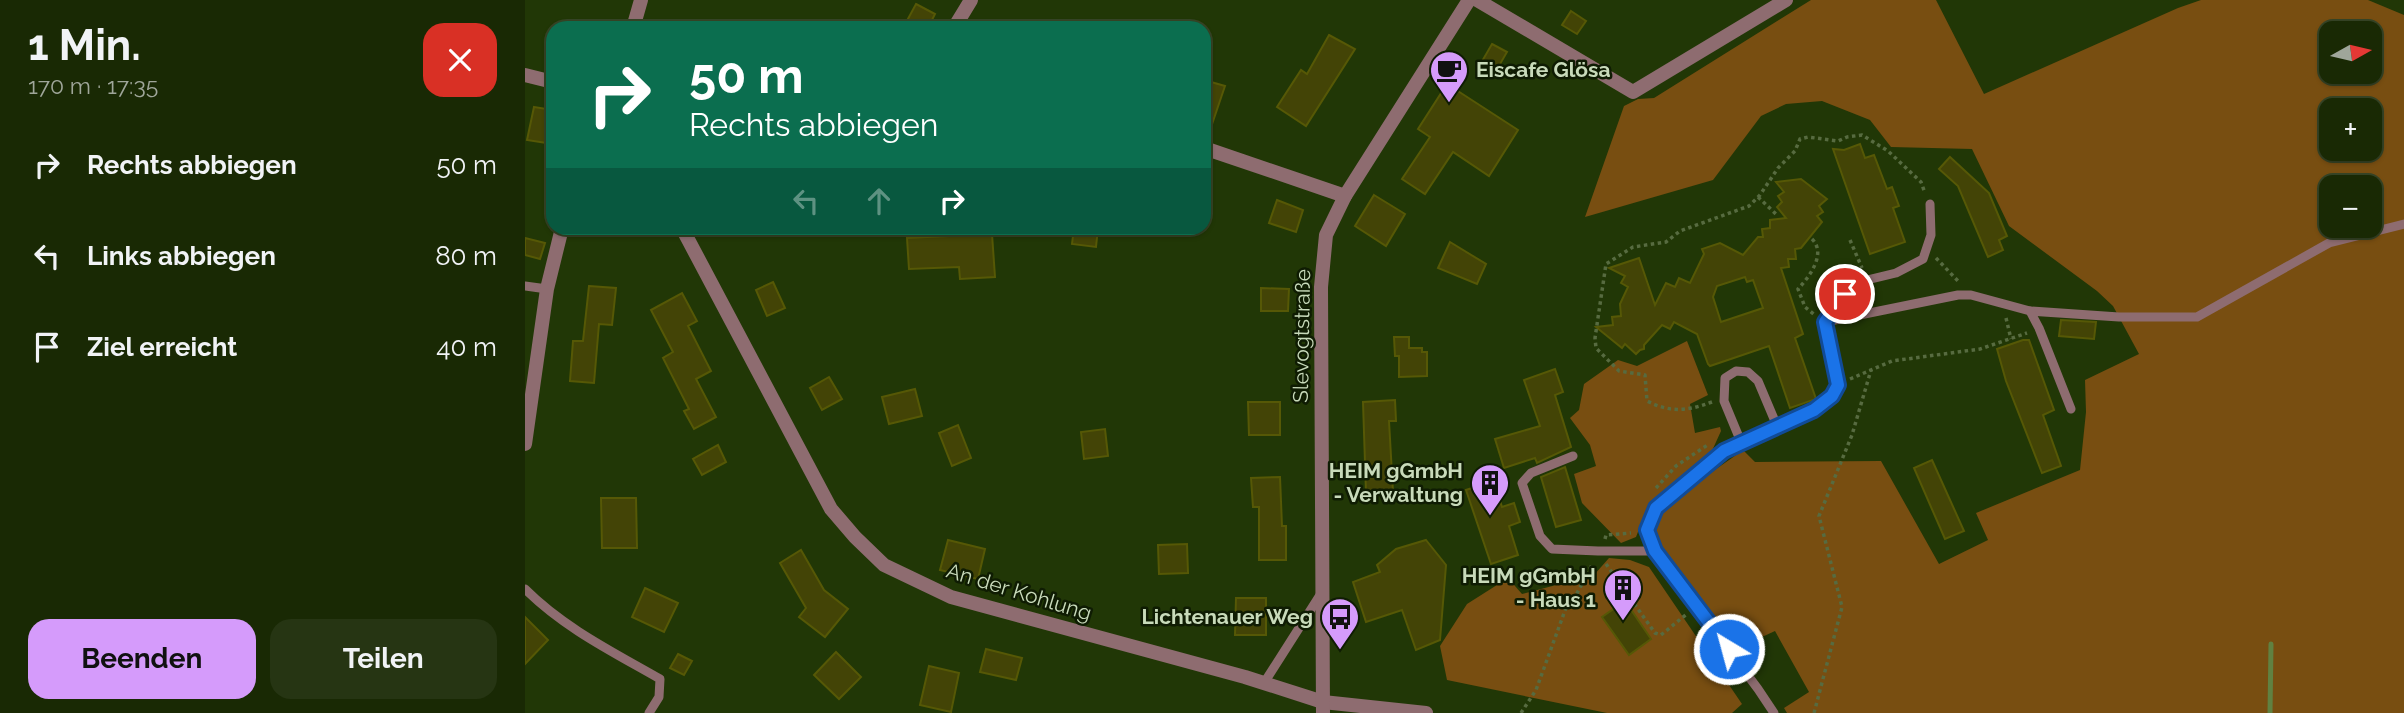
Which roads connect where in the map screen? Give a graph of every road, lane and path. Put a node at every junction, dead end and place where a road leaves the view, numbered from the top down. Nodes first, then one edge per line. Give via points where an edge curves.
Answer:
1 (641, 0) edge
2 (971, 0) edge
3 (1469, 0) edge
4 (1477, 0) edge
5 (1786, 0) edge
6 (635, 21) edge
7 (958, 21) edge
8 (525, 75) edge
9 (546, 80) edge
10 (1211, 150) edge
11 (1345, 196) junction
12 (1758, 197) junction
13 (1930, 204) joint
14 (1778, 216) dead end
15 (2404, 224) edge
16 (560, 235) edge
17 (686, 235) edge
18 (1812, 239) dead end
19 (1850, 240) dead end
20 (1927, 249) junction
21 (1867, 280) junction
22 (525, 286) edge
23 (547, 289) junction
24 (1971, 295) junction
25 (2004, 305) junction
26 (2030, 311) junction
27 (1825, 322) junction
28 (2039, 328) junction
29 (2011, 339) junction
30 (1871, 370) junction
31 (1838, 385) junction
32 (1723, 397) junction
33 (2071, 409) dead end
34 (1777, 426) junction
35 (1741, 442) junction
36 (525, 444) edge
37 (1573, 456) dead end
38 (1655, 551) junction
39 (525, 589) edge
40 (1323, 590) junction
41 (1691, 611) dead end
42 (1264, 683) junction
43 (1323, 707) edge
44 (649, 713) edge
45 (1426, 713) edge
46 (1521, 713) edge
47 (1774, 713) edge
48 (1814, 713) edge

1 - 6 street
2 - 7 street
3 - 11 street, Slevogtstraße
4 - 5 street via 1633,92
8 - 9 street
10 - 11 street
11 - 40 street, Slevogtstraße via 1327,235 1321,288
12 - 13 path via 1800,139 1838,141 1862,135 1888,151 1921,182
12 - 14 path
12 - 32 path via 1749,206 1680,231 1666,242 1633,247 1606,264 1596,348 1619,371 1645,375 1647,401 1662,409 1690,410
13 - 20 lane
15 - 26 lane via 2329,243 2197,317
16 - 23 street
17 - 42 street, An der Kohlung via 831,509 884,565 951,597
18 - 27 path via 1818,250 1812,274 1798,289 1805,307
19 - 21 path
20 - 21 lane via 1914,265
20 - 24 path
21 - 27 lane via 1845,294
22 - 23 lane
23 - 36 street
24 - 25 lane
24 - 27 lane
25 - 26 lane
25 - 29 path
26 - 28 lane
27 - 31 lane
28 - 29 path
28 - 33 lane
29 - 30 path via 1980,349 1892,361
30 - 31 path
30 - 48 path via 1852,435 1819,516 1842,607
31 - 34 lane via 1814,410
32 - 34 lane via 1725,378 1736,371 1748,372 1758,381
32 - 35 lane
34 - 35 lane
35 - 38 lane via 1656,508 1647,530
37 - 38 lane via 1531,473 1523,483 1540,536 1552,549
38 - 47 lane
39 - 44 lane via 555,616 660,678 659,697
40 - 42 lane
40 - 43 street, Slevogtstraße
41 - 46 path via 1661,635 1655,633 1607,564 1594,560 1567,605 1536,690
42 - 43 street, An der Kohlung
43 - 45 street

